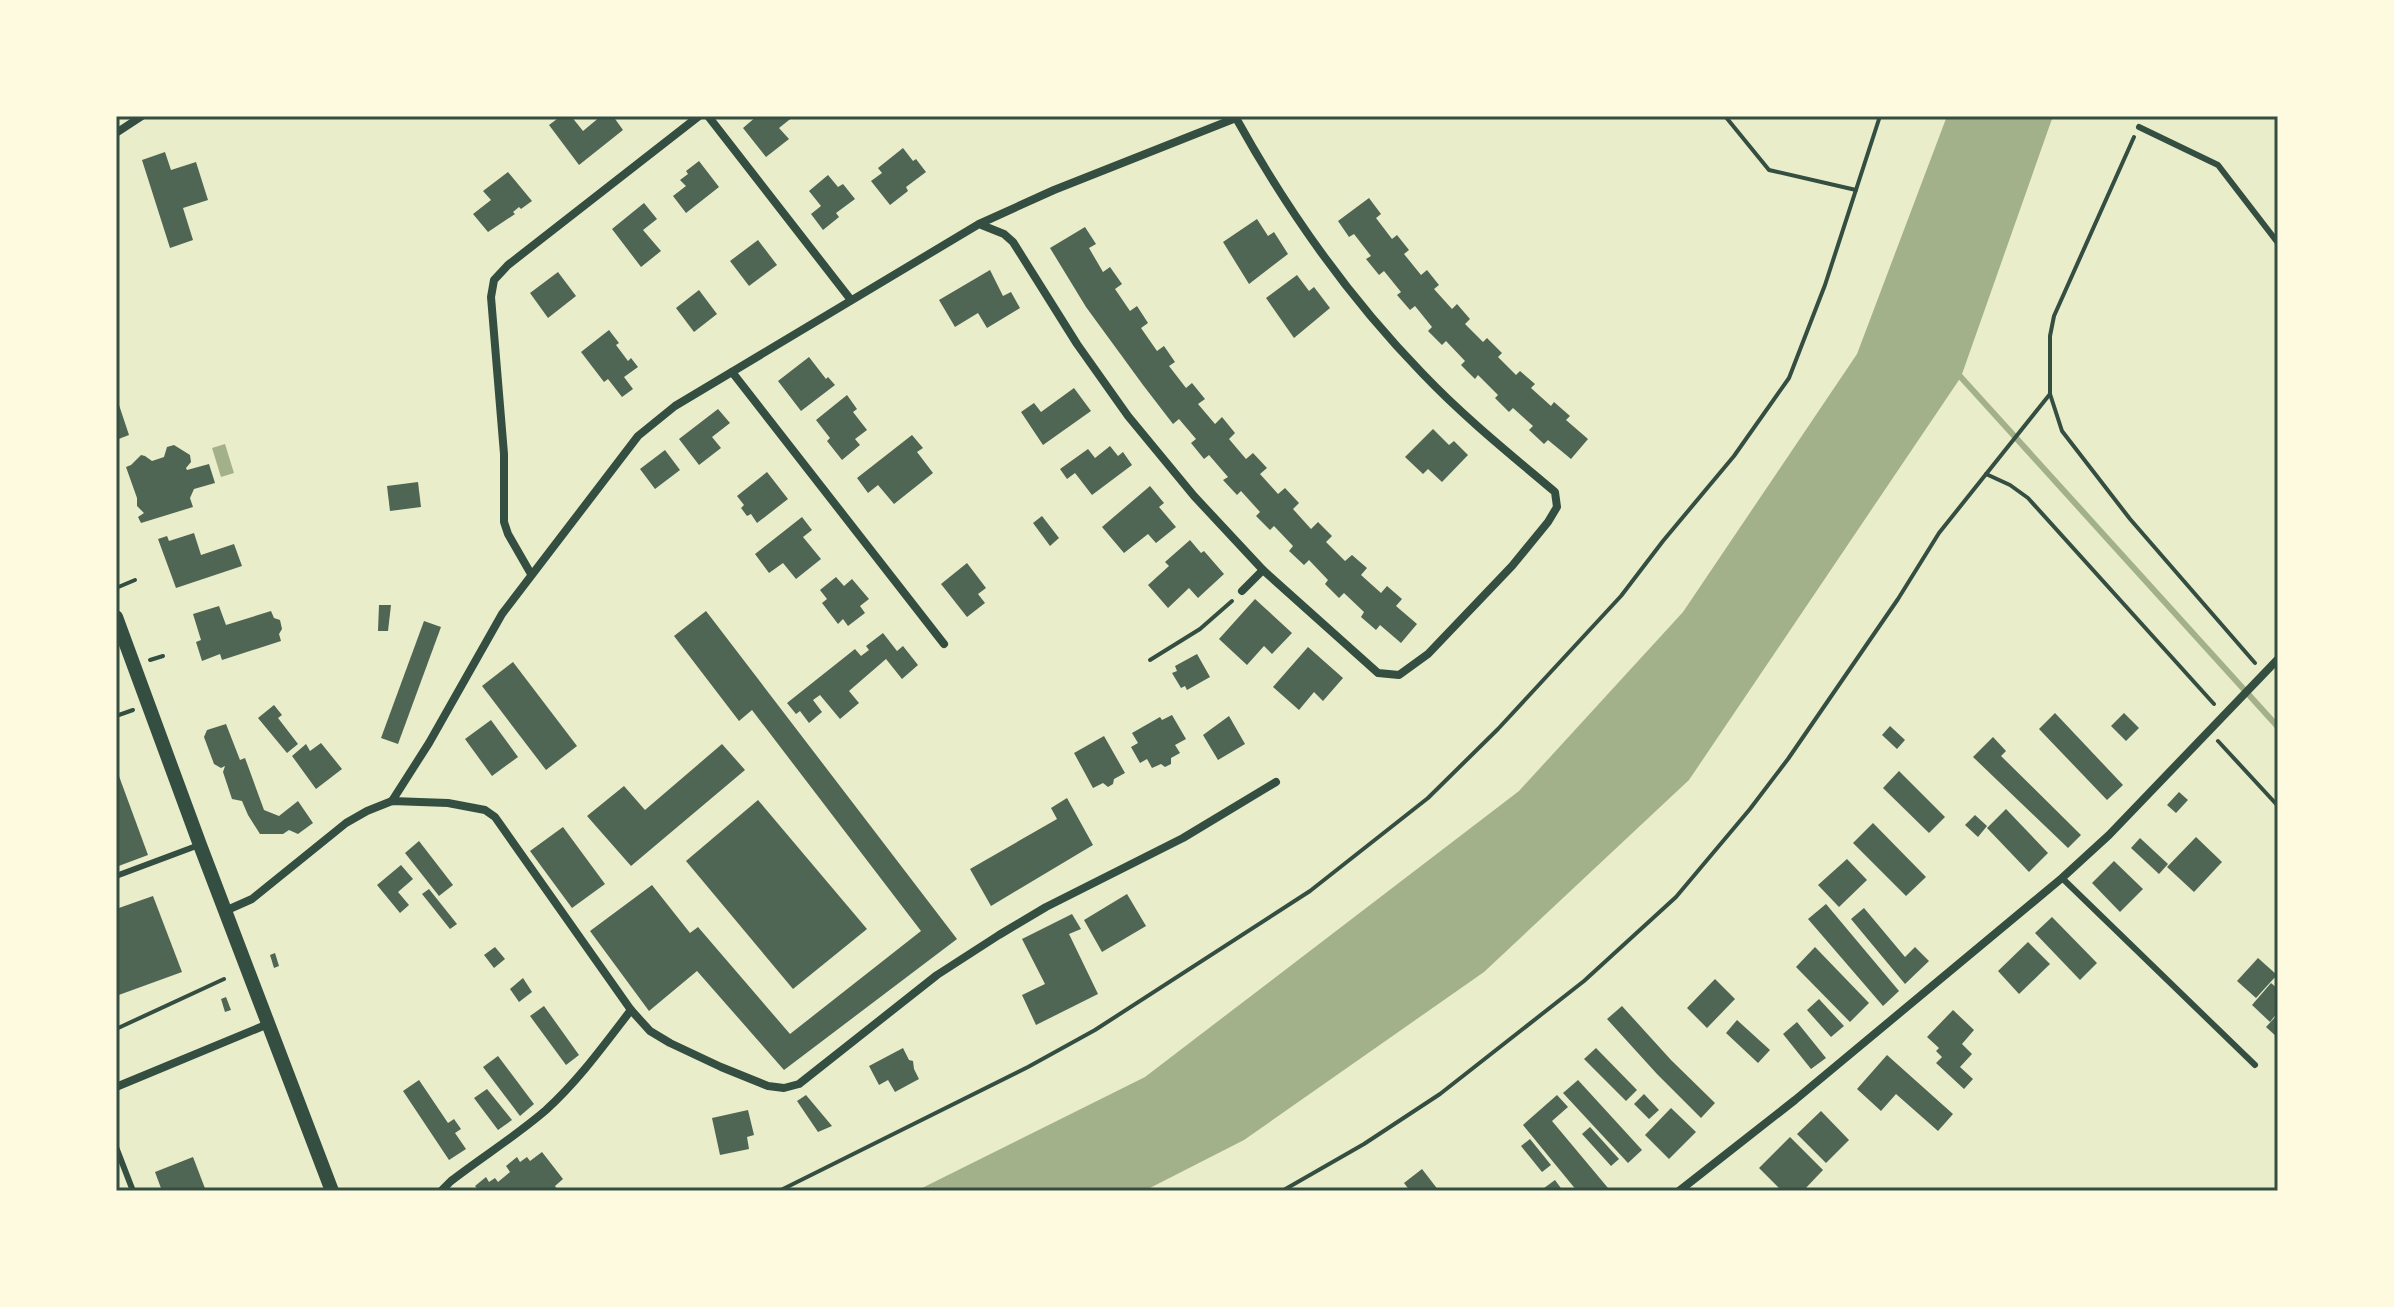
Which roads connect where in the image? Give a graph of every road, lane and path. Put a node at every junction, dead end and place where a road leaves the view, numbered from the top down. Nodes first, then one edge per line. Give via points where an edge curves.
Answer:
1 (142, 116) edge
2 (699, 116) edge
3 (708, 116) edge
4 (1725, 116) edge
5 (1880, 116) edge
6 (1236, 118) edge
7 (2139, 127) joint
8 (116, 133) edge
9 (1856, 190) junction
10 (979, 224) junction
11 (2278, 243) edge
12 (851, 300) junction
13 (732, 372) junction
14 (2050, 394) junction
15 (1986, 474) junction
16 (1263, 570) junction
17 (531, 574) junction
18 (135, 580) dead end
19 (116, 588) edge
20 (1242, 591) joint
21 (116, 617) edge
22 (944, 644) dead end
23 (163, 656) dead end
24 (2278, 659) edge
25 (1150, 660) dead end
26 (145, 662) dead end
27 (2262, 676) junction
28 (133, 709) dead end
29 (2223, 715) junction
30 (116, 716) edge
31 (2208, 731) junction
32 (1276, 782) dead end
33 (392, 801) junction
34 (2278, 806) edge
35 (200, 845) junction
36 (116, 876) edge
37 (2062, 878) junction
38 (225, 911) junction
39 (224, 979) dead end
40 (631, 1010) junction
41 (268, 1024) junction
42 (116, 1029) edge
43 (2255, 1065) dead end
44 (116, 1087) edge
45 (116, 1147) edge
46 (133, 1191) edge
47 (332, 1191) edge
48 (441, 1191) edge
49 (779, 1191) edge
50 (1282, 1191) edge
51 (1679, 1191) edge

1 - 8 street
2 - 17 street via 494,280 504,522
3 - 12 street
4 - 9 path via 1769,170
5 - 9 path
6 - 10 street
6 - 16 street via 1335,273 1432,383 1555,492 1557,507 1512,566 1428,654 1399,675 1378,673
7 - 11 lane via 2218,165
7 - 14 path via 2054,316
9 - 49 path via 1789,378 1621,596 1428,798 1310,891 1095,1030
10 - 12 street
10 - 16 street via 1013,242 1128,416
12 - 13 street
13 - 17 street via 638,436
13 - 22 street
14 - 15 path
14 - 27 path via 2062,431
15 - 29 path via 2028,498
15 - 50 path via 1939,533 1788,759 1676,897 1584,981 1466,1076
16 - 20 street
17 - 33 street via 481,647
18 - 19 path
20 - 25 path via 1218,616
21 - 35 street
23 - 26 path
24 - 27 street
27 - 29 street
28 - 30 path
29 - 31 street
31 - 34 path
31 - 37 street
32 - 40 street via 1183,838 999,935 937,975 799,1084 768,1086 721,1067 650,1031
33 - 38 street via 346,823 252,899
33 - 40 street via 448,803 495,817
35 - 36 lane
35 - 38 street
37 - 43 lane
37 - 51 street
38 - 41 street
39 - 42 path
40 - 48 street via 558,1098
41 - 44 street
41 - 47 street
45 - 46 lane

